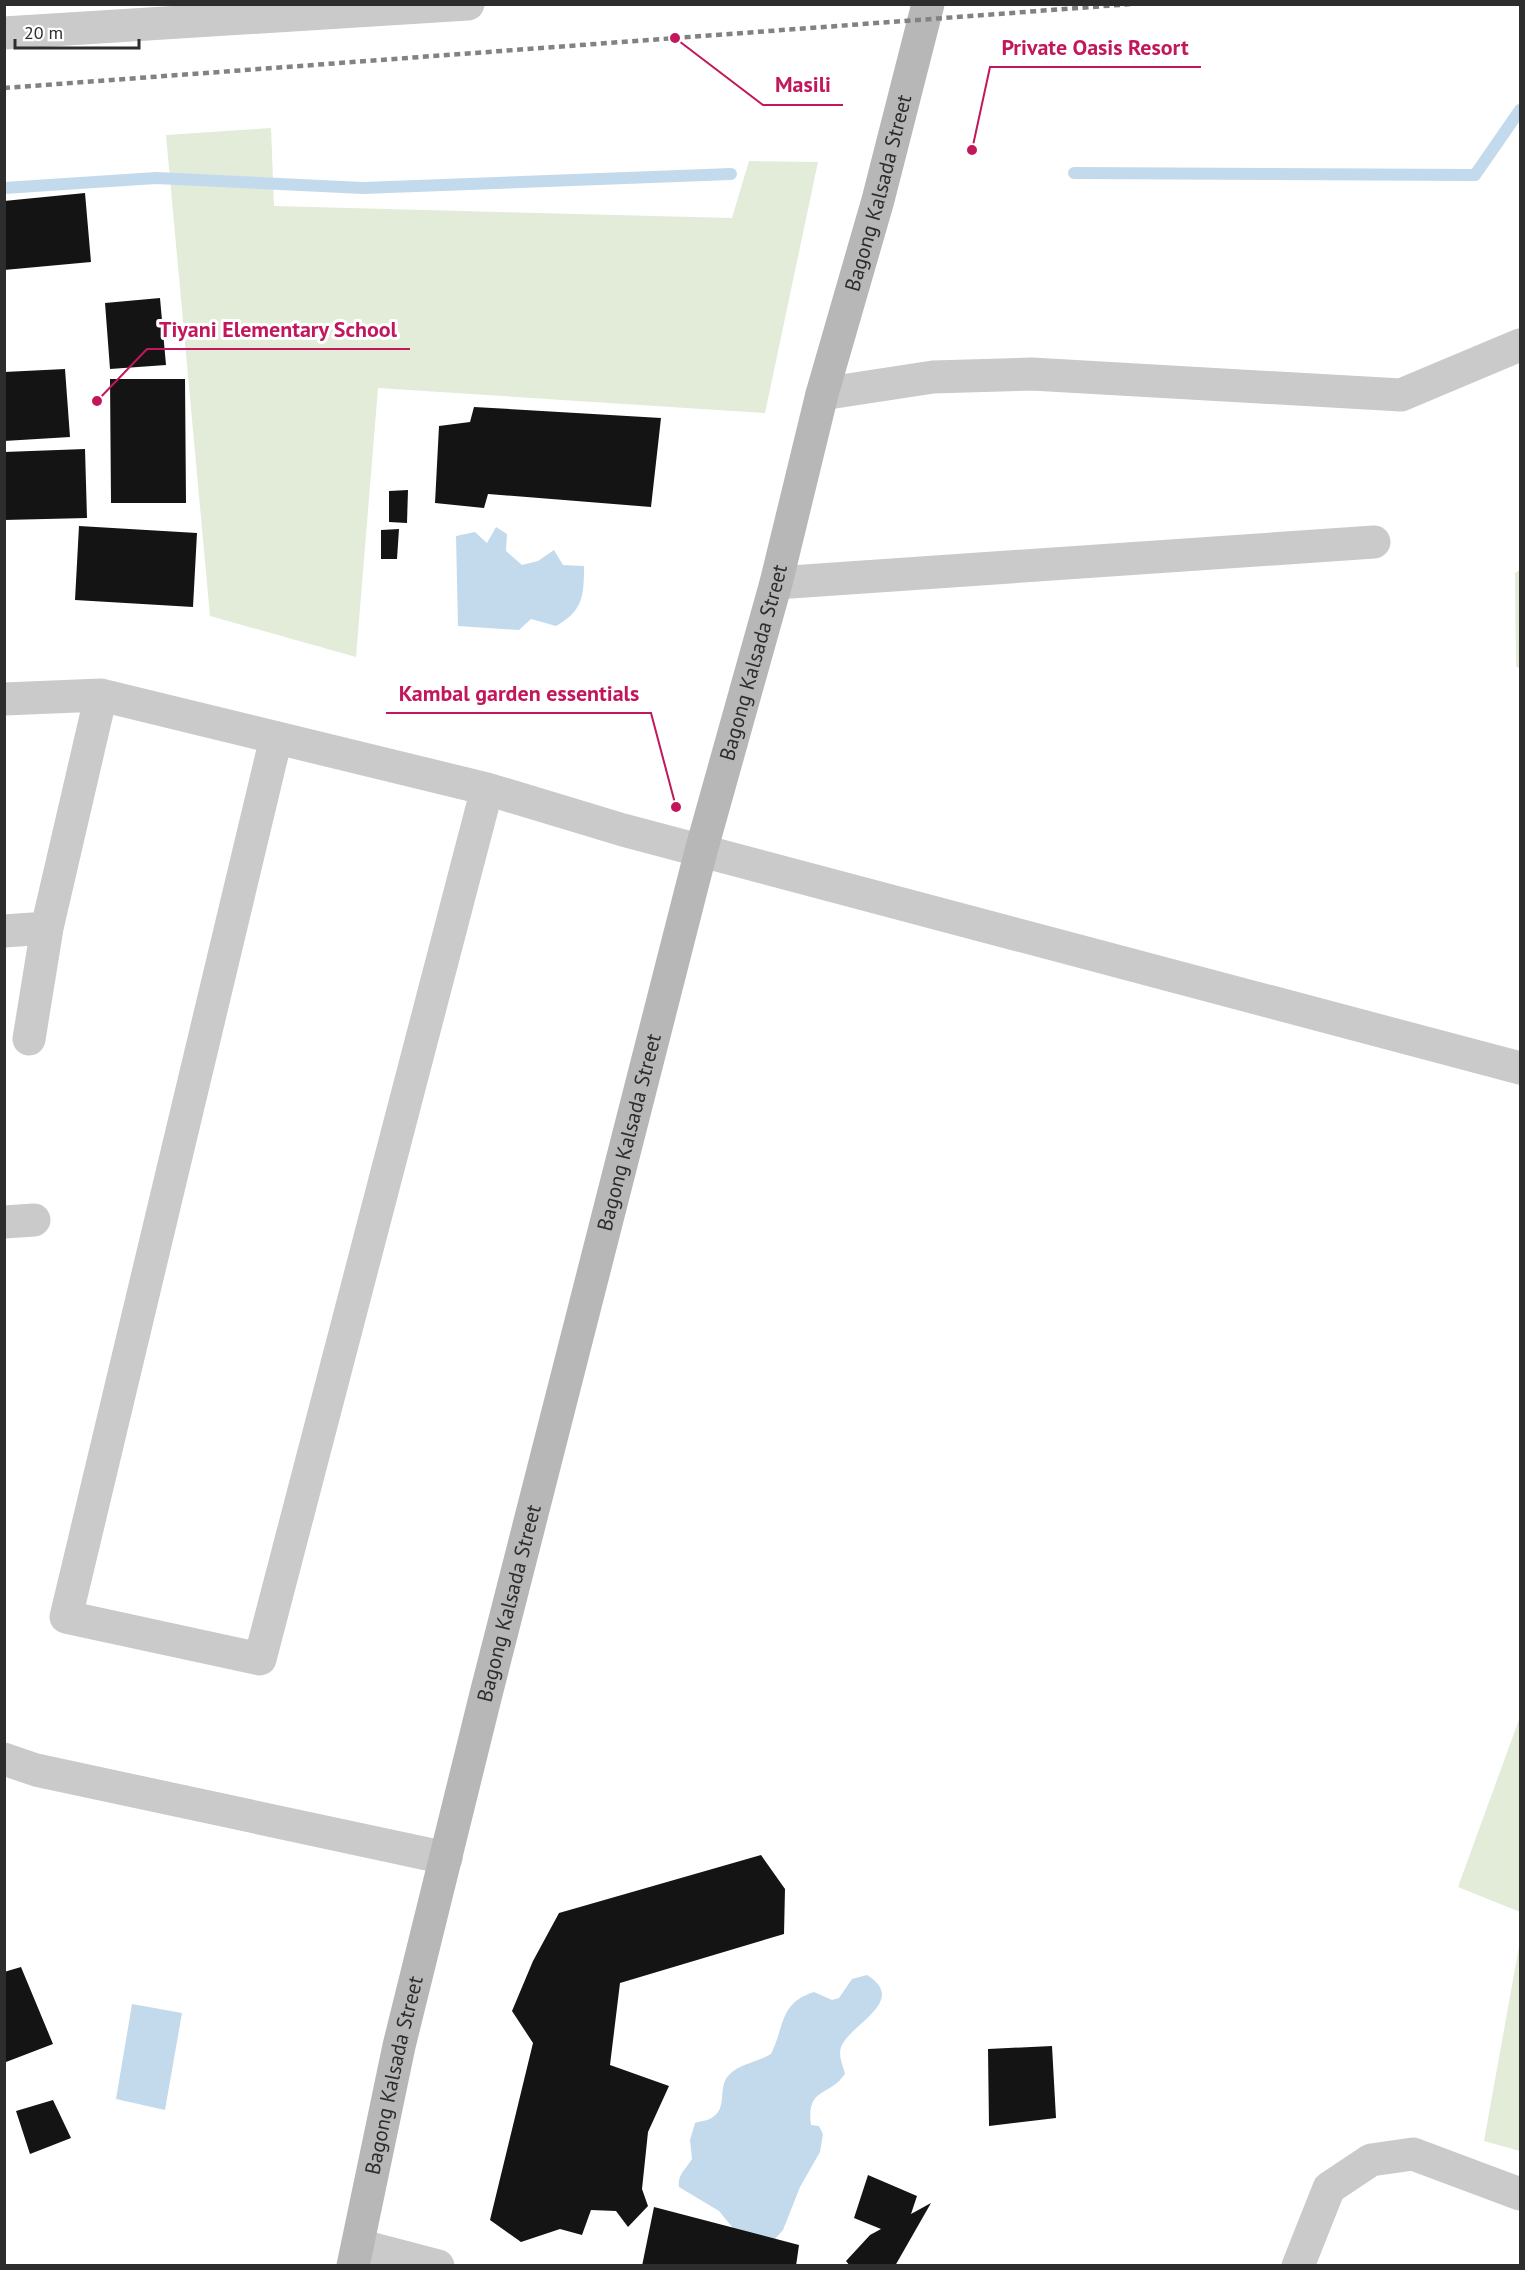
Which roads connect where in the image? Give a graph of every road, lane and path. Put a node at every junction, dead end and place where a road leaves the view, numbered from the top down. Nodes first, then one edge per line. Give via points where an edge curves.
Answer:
1 (468, 4) edge
2 (928, 4) edge
3 (4, 33) edge
4 (1521, 345) edge
5 (822, 394) junction
6 (1374, 542) dead end
7 (776, 583) junction
8 (101, 695) junction
9 (4, 699) edge
10 (276, 738) junction
11 (487, 789) junction
12 (701, 851) junction
13 (48, 928) junction
14 (4, 931) edge
15 (29, 1039) dead end
16 (1521, 1068) edge
17 (4, 1759) edge
18 (446, 1858) junction
19 (1521, 2194) edge
20 (355, 2255) edge
21 (438, 2265) edge
22 (1298, 2265) edge

1 - 3 street
2 - 5 street, Bagong Kalsada Street via 878,200
4 - 5 street via 1401,395 1032,374 933,378
5 - 7 street, Bagong Kalsada Street
6 - 7 street
7 - 12 street, Bagong Kalsada Street
8 - 9 street
8 - 10 street
8 - 13 street
10 - 11 street
10 - 11 street via 66,1617 260,1659
11 - 12 street
12 - 16 street
12 - 18 street, Bagong Kalsada Street
13 - 14 street
13 - 15 street
17 - 18 street via 36,1770
18 - 20 street, Bagong Kalsada Street via 399,2046
19 - 22 street via 1413,2154 1371,2160 1329,2188
20 - 21 street

